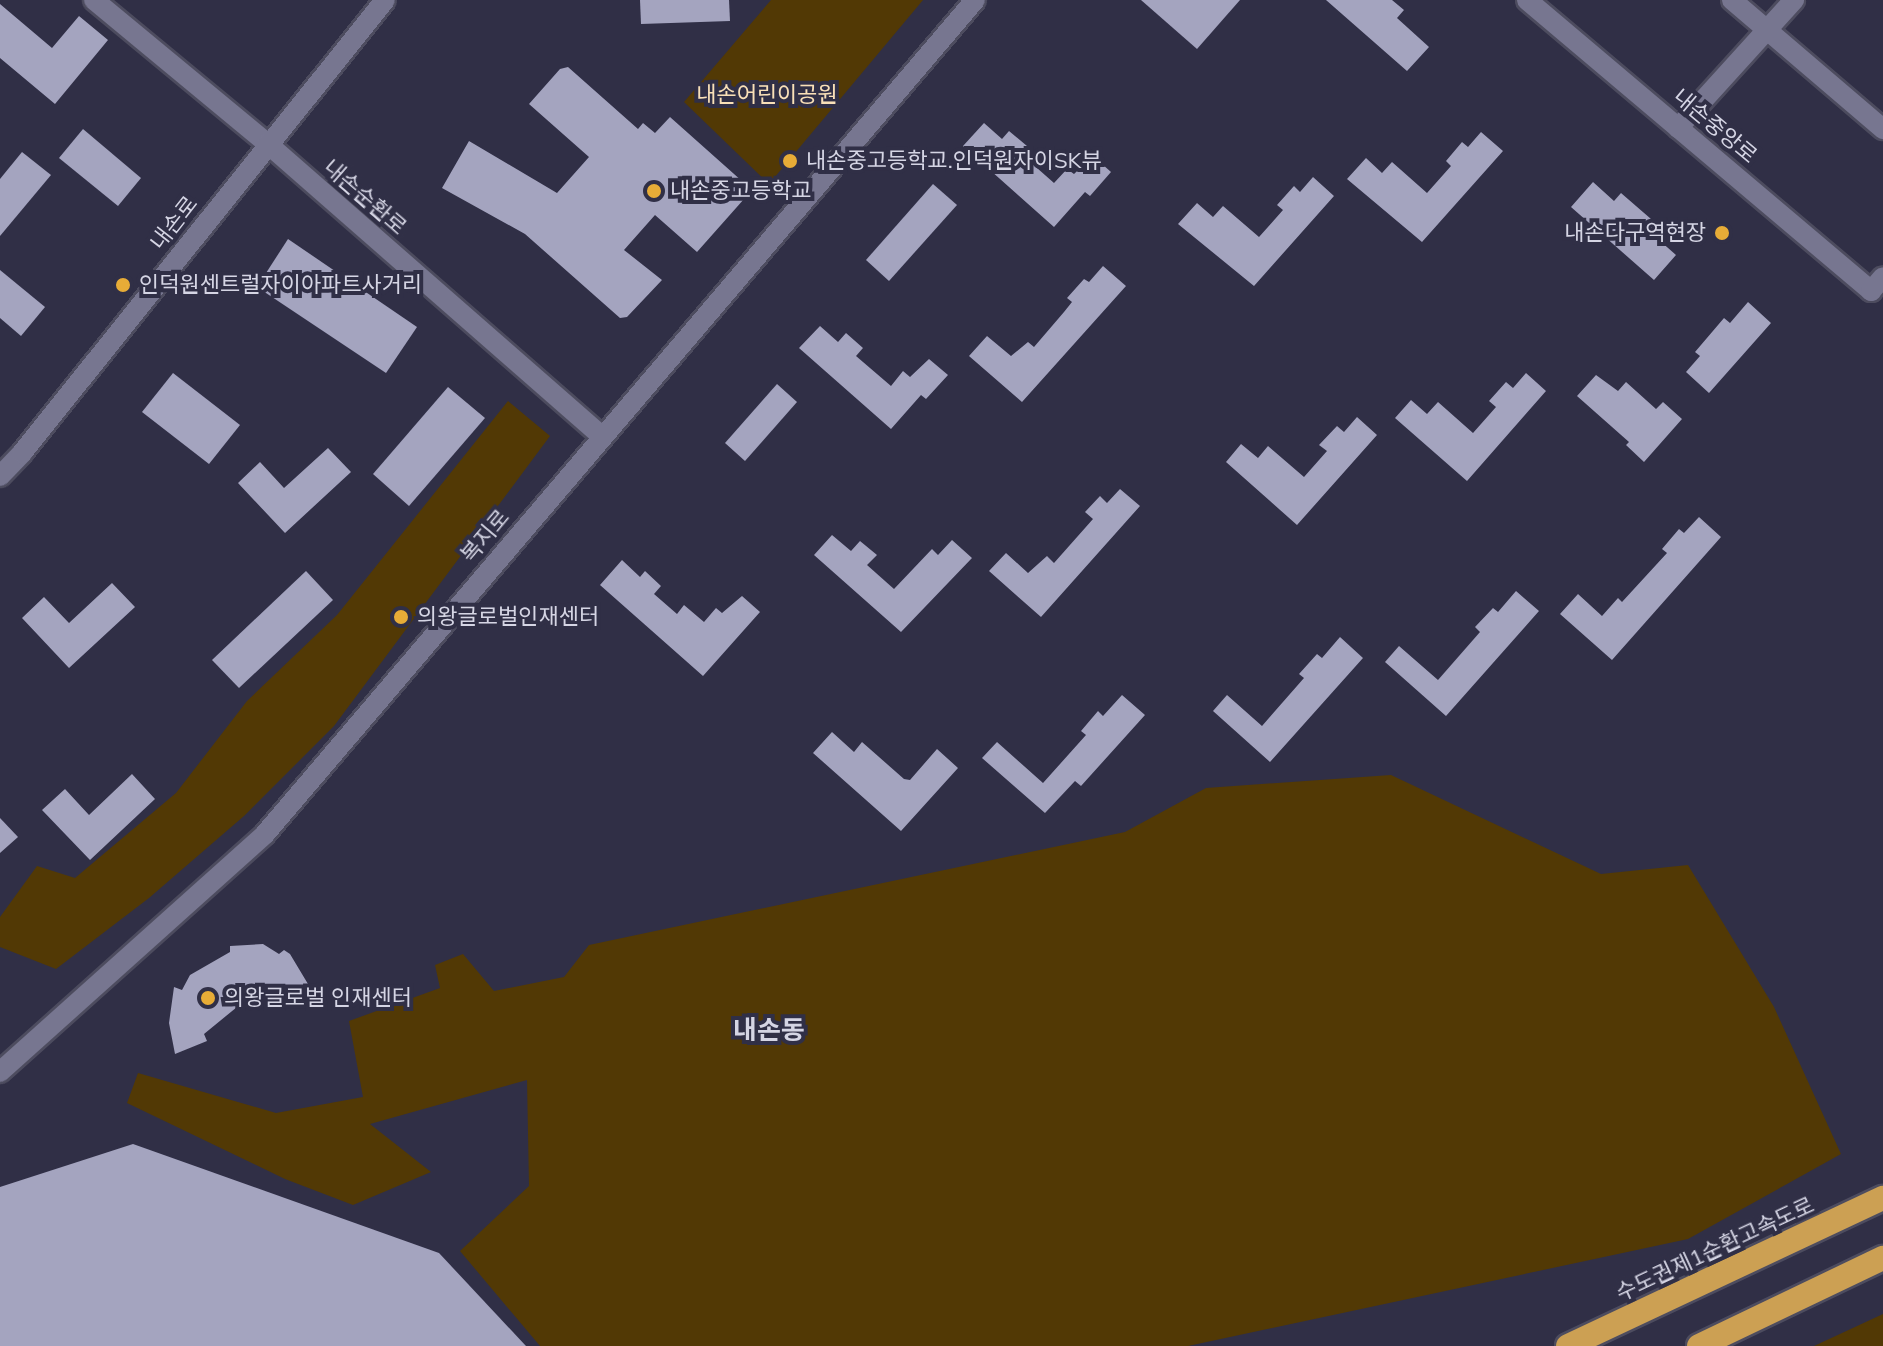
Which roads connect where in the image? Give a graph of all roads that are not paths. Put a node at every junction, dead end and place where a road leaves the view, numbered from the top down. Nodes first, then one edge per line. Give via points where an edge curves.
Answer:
1 (94, 0) edge
2 (385, 0) edge
3 (975, 0) edge
4 (1527, 0) edge
5 (1732, 0) edge
6 (1794, 0) edge
7 (1770, 30) junction
8 (1678, 128) junction
9 (1883, 129) edge
10 (268, 144) junction
11 (1879, 289) edge
12 (601, 436) junction
13 (0, 476) edge
14 (0, 1072) edge
15 (1883, 1198) edge
16 (1883, 1258) edge
17 (1568, 1346) edge
18 (1699, 1346) edge

1 - 10 street, 내손순환로
2 - 10 street, 내손로
3 - 12 street, 복지로
4 - 8 street, 내손중앙로
5 - 7 street
6 - 7 street
7 - 8 street
7 - 9 street
8 - 11 street, 내손중앙로
10 - 12 street, 내손순환로
10 - 13 street, 내손로
12 - 14 street, 복지로 via 265,834
15 - 17 highway, 수도권제1순환고속도로
16 - 18 highway

